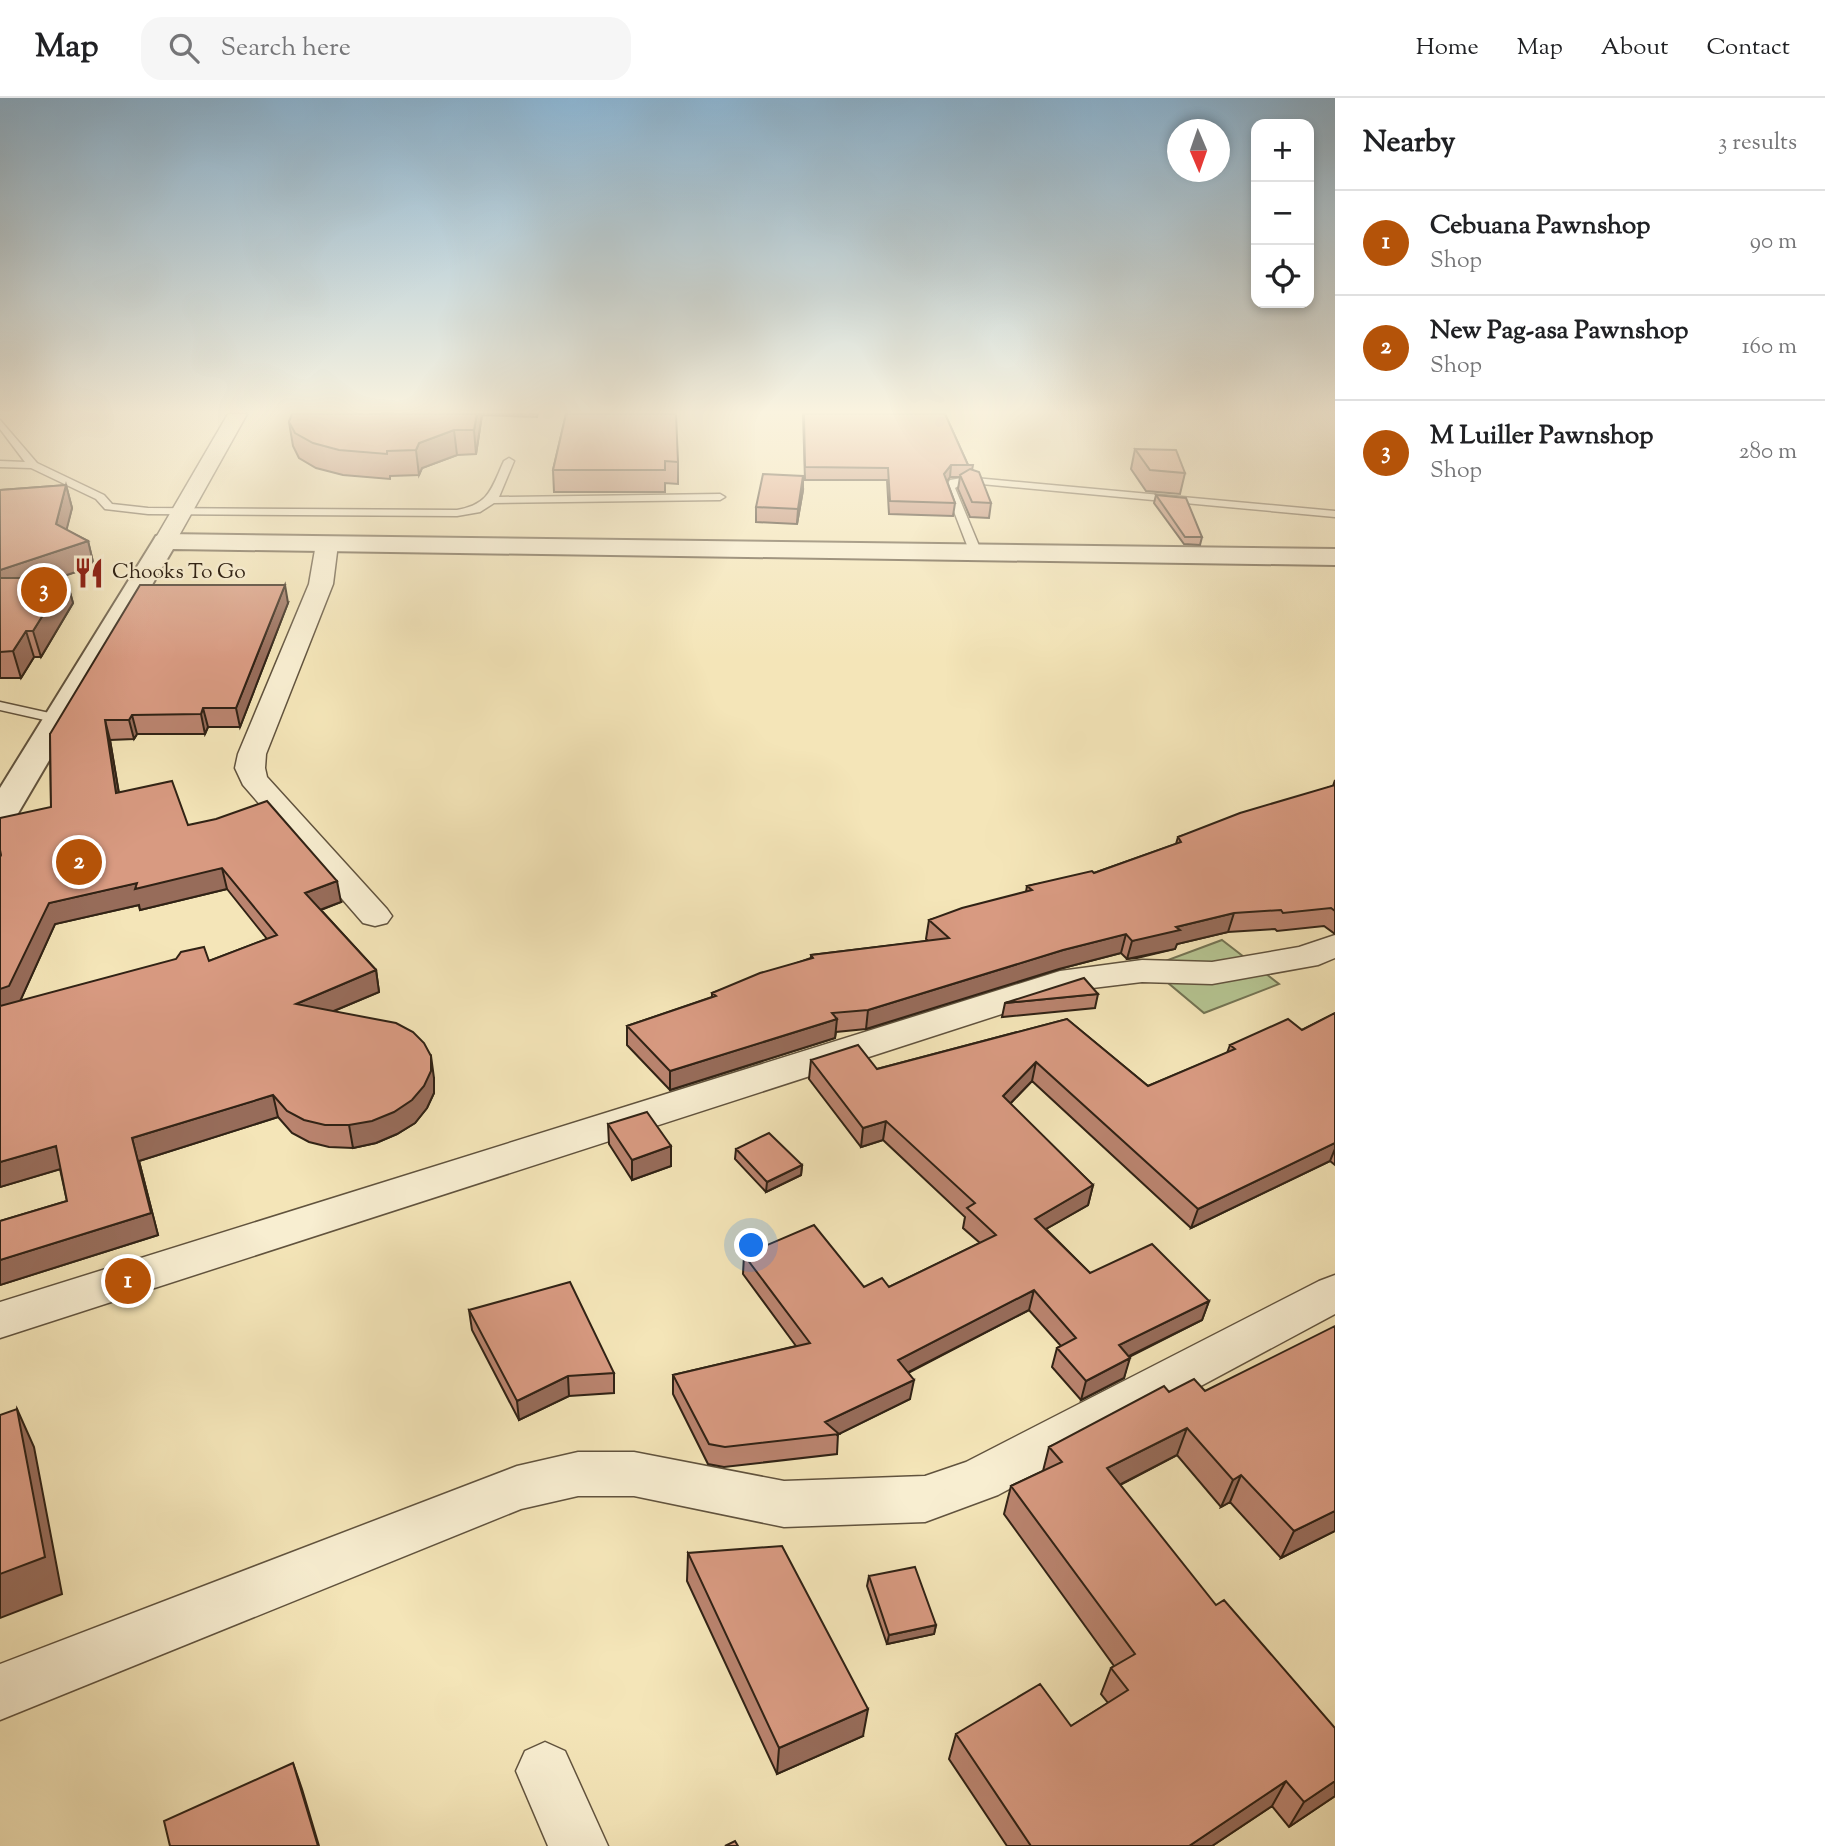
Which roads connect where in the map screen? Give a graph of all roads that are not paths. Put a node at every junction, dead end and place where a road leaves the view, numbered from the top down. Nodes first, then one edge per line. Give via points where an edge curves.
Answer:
1 (97, 496) edge
2 (192, 496) edge
3 (494, 496) edge
4 (953, 496) edge
5 (1136, 496) edge
6 (720, 497) dead end
7 (492, 500) junction
8 (183, 511) junction
9 (1335, 513) edge
10 (164, 541) junction
11 (327, 544) junction
12 (976, 553) junction
13 (1335, 557) edge
14 (0, 706) edge
15 (58, 719) junction
16 (0, 815) edge
17 (374, 916) dead end
18 (1335, 946) edge
19 (1335, 1293) edge
20 (0, 1320) edge
21 (0, 1692) edge
22 (545, 1771) dead end
23 (578, 1846) edge

1 - 8 lane via 109,507
2 - 8 street
3 - 7 lane
4 - 12 lane
5 - 9 lane
6 - 7 lane
7 - 8 lane via 476,510 457,513
8 - 10 street
10 - 11 street
10 - 15 street
11 - 12 street
11 - 17 street via 321,584 250,768 253,779
12 - 13 street
14 - 15 lane
15 - 16 street
18 - 20 street via 1306,957 1212,973 1142,971 1072,979
19 - 21 street via 981,1479 925,1499 784,1504 634,1474 578,1474 517,1488
22 - 23 street

